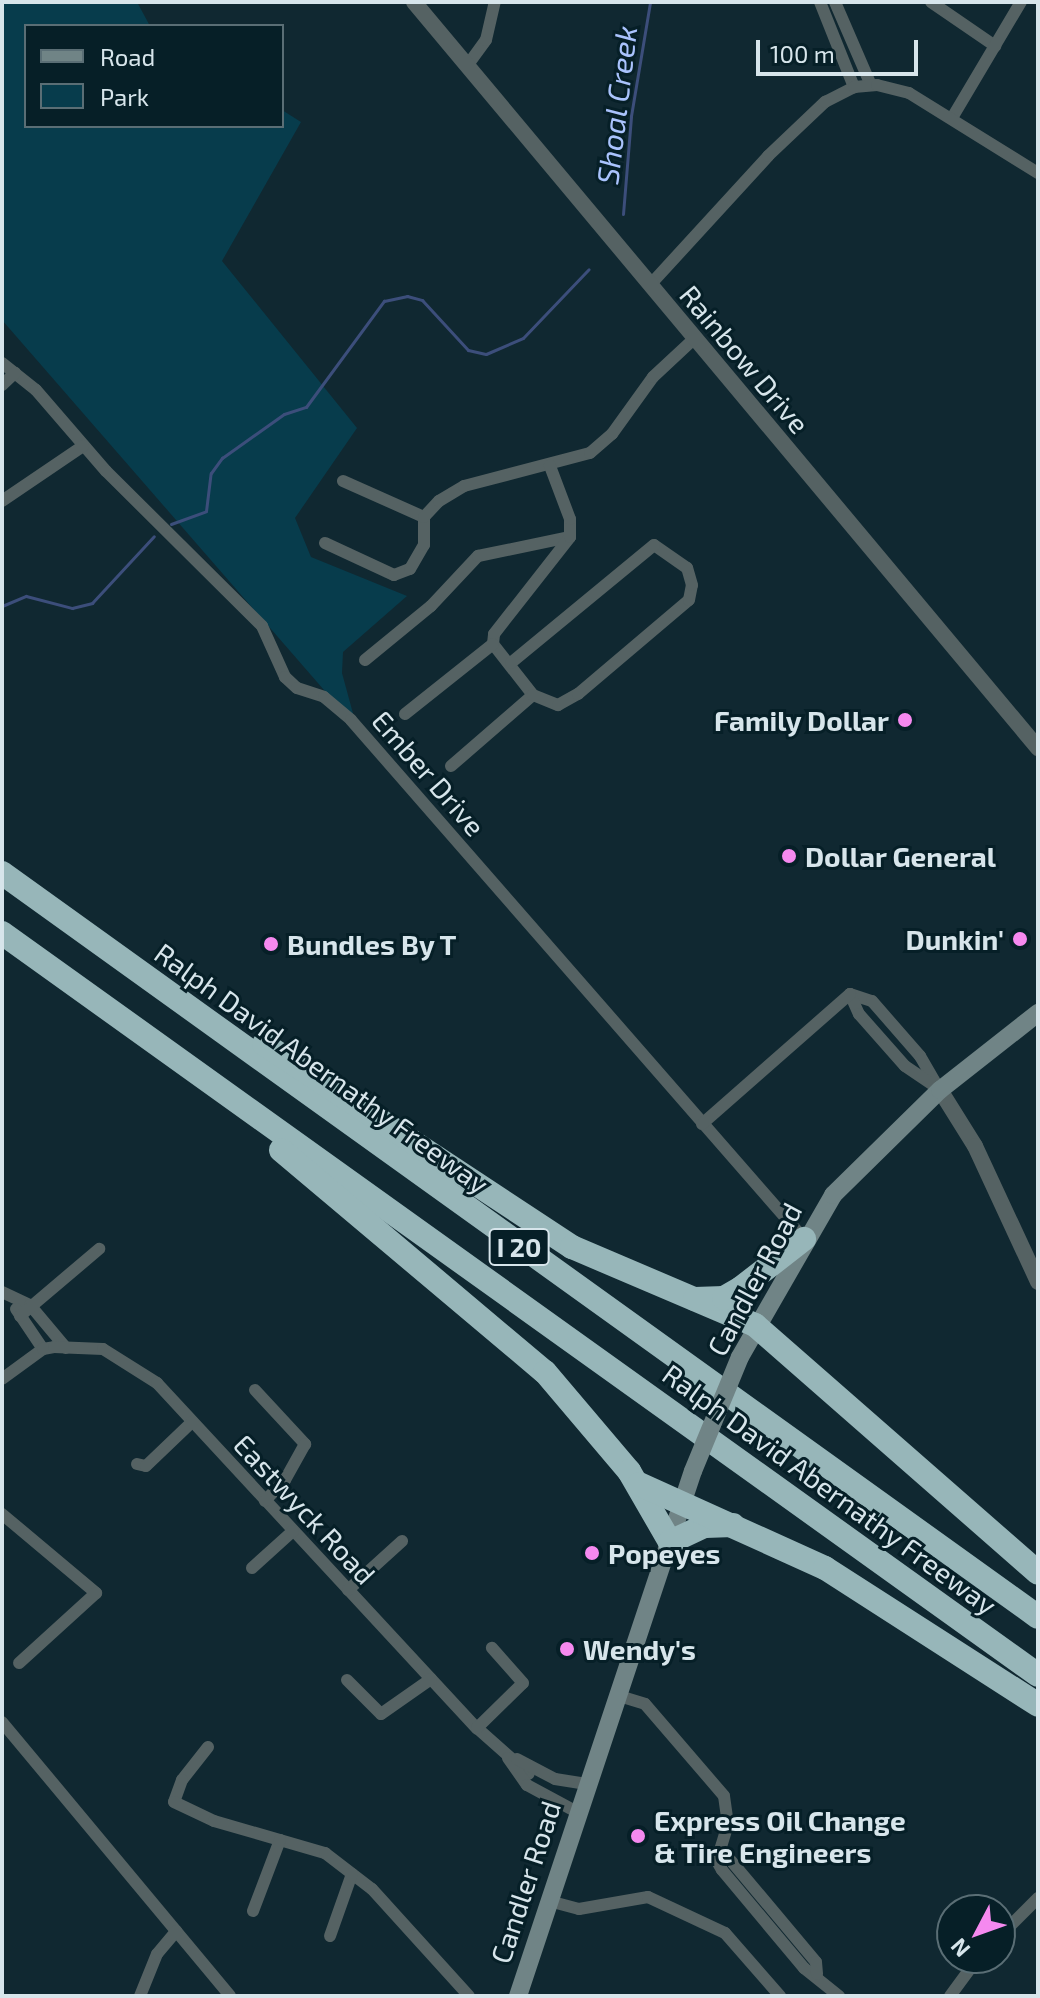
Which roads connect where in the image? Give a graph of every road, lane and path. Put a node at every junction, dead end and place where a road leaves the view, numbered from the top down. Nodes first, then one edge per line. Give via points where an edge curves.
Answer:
1 (414, 2) edge
2 (495, 2) edge
3 (820, 2) edge
4 (835, 2) edge
5 (931, 2) edge
6 (1021, 2) edge
7 (995, 46) junction
8 (467, 66) junction
9 (871, 85) junction
10 (854, 87) junction
11 (952, 118) junction
12 (1038, 173) edge
13 (650, 285) junction
14 (695, 338) junction
15 (2, 363) edge
16 (15, 373) junction
17 (2, 385) edge
18 (83, 446) junction
19 (550, 466) junction
20 (343, 481) dead end
21 (2, 501) edge
22 (424, 517) junction
23 (570, 537) junction
24 (325, 543) dead end
25 (493, 644) junction
26 (365, 660) dead end
27 (511, 663) junction
28 (533, 695) junction
29 (405, 714) dead end
30 (1038, 748) edge
31 (451, 766) dead end
32 (2, 872) edge
33 (2, 933) edge
34 (79, 989) junction
35 (1038, 1013) edge
36 (940, 1090) junction
37 (702, 1124) junction
38 (804, 1239) junction
39 (99, 1249) dead end
40 (1038, 1282) edge
41 (3, 1294) edge
42 (682, 1298) junction
43 (30, 1305) junction
44 (20, 1316) junction
45 (755, 1325) junction
46 (66, 1348) junction
47 (43, 1349) junction
48 (2, 1379) edge
49 (255, 1390) dead end
50 (192, 1422) junction
51 (137, 1464) dead end
52 (639, 1484) junction
53 (265, 1501) junction
54 (683, 1504) junction
55 (2, 1514) edge
56 (733, 1525) junction
57 (293, 1531) junction
58 (402, 1541) dead end
59 (670, 1542) junction
60 (252, 1568) dead end
61 (1038, 1573) edge
62 (348, 1590) junction
63 (1038, 1617) edge
64 (492, 1648) dead end
65 (19, 1663) dead end
66 (1038, 1675) edge
67 (431, 1679) junction
68 (347, 1680) dead end
69 (616, 1695) junction
70 (1038, 1705) edge
71 (2, 1722) edge
72 (477, 1728) junction
73 (208, 1747) dead end
74 (507, 1756) junction
75 (531, 1776) junction
76 (587, 1784) junction
77 (577, 1812) junction
78 (280, 1840) junction
79 (352, 1874) junction
80 (1038, 1898) edge
81 (549, 1901) junction
82 (253, 1911) dead end
83 (1016, 1920) edge
84 (176, 1931) junction
85 (330, 1936) dead end
86 (966, 1974) edge
87 (140, 1996) edge
88 (230, 1996) edge
89 (469, 1996) edge
90 (518, 1996) edge
91 (780, 1996) edge
92 (839, 1996) edge
93 (950, 1996) edge

1 - 8 street, Rainbow Drive
2 - 8 street via 486,40
3 - 10 street
4 - 9 street
5 - 7 street
6 - 7 street
7 - 11 street
8 - 13 street, Rainbow Drive
9 - 10 street
9 - 11 street via 909,93
10 - 13 street via 825,102 768,156
11 - 12 street
13 - 14 street, Rainbow Drive
14 - 19 street via 632,400 612,434 590,453
14 - 30 street, Rainbow Drive
15 - 16 street, Ember Drive
16 - 17 street
16 - 18 street, Ember Drive
18 - 21 street
18 - 37 street, Ember Drive via 262,626 285,677 297,688 324,697 351,720
19 - 22 street via 464,486
19 - 23 street via 570,519
20 - 22 street
22 - 24 street via 424,545 410,569 394,575
23 - 25 street via 494,634
23 - 26 street via 478,556 458,571 431,606
25 - 27 street
25 - 29 street
27 - 28 street
27 - 28 street via 654,545 687,568 689,600 578,694 558,705
28 - 31 street
32 - 42 highway via 572,1247
32 - 63 highway, Ralph David Abernathy Freeway / I 20
33 - 34 highway, Ralph David Abernathy Freeway / I 20
34 - 52 highway via 545,1372
34 - 66 highway, Ralph David Abernathy Freeway / I 20
35 - 36 main road, Candler Road
36 - 37 street via 905,1066 859,1014 850,994
36 - 38 main road, Candler Road via 849,1177
36 - 40 street via 975,1146
37 - 38 street, Ember Drive
38 - 42 highway via 778,1264 724,1298
38 - 45 main road, Candler Road
39 - 43 street
41 - 43 street
41 - 44 street
42 - 45 highway
43 - 44 street
43 - 46 street
44 - 47 street
45 - 54 main road, Candler Road, bridge
45 - 61 highway
46 - 47 street, Eastwyck Road
46 - 50 street, Eastwyck Road via 103,1349 157,1383
47 - 48 street
49 - 53 street via 305,1444 285,1480
50 - 51 street via 146,1466
50 - 53 street, Eastwyck Road
52 - 54 highway
52 - 59 highway
53 - 57 street, Eastwyck Road
54 - 56 highway
54 - 59 main road, Candler Road
55 - 65 street via 96,1593
56 - 59 highway via 705,1526
56 - 70 highway via 867,1592
57 - 60 street
57 - 62 street, Eastwyck Road
58 - 62 street
59 - 69 main road, Candler Road
62 - 67 street, Eastwyck Road
64 - 72 street via 523,1683
67 - 68 street via 381,1714
67 - 72 street, Eastwyck Road
69 - 76 main road, Candler Road
69 - 92 street via 645,1704 724,1796 729,1809 717,1861 804,1968
71 - 84 street
72 - 74 street, Eastwyck Road
73 - 78 street via 182,1780 174,1802 214,1821
74 - 75 street, Eastwyck Road
74 - 75 street, Eastwyck Road
75 - 76 street, Eastwyck Road
75 - 77 street, Eastwyck Road
76 - 77 main road, Candler Road
77 - 81 main road, Candler Road
78 - 79 street via 325,1853
78 - 82 street
79 - 85 street
79 - 89 street via 372,1889
80 - 83 street
81 - 90 main road, Candler Road
81 - 91 street via 579,1909 648,1897 725,1933
84 - 87 street via 157,1954
84 - 88 street
86 - 93 street

